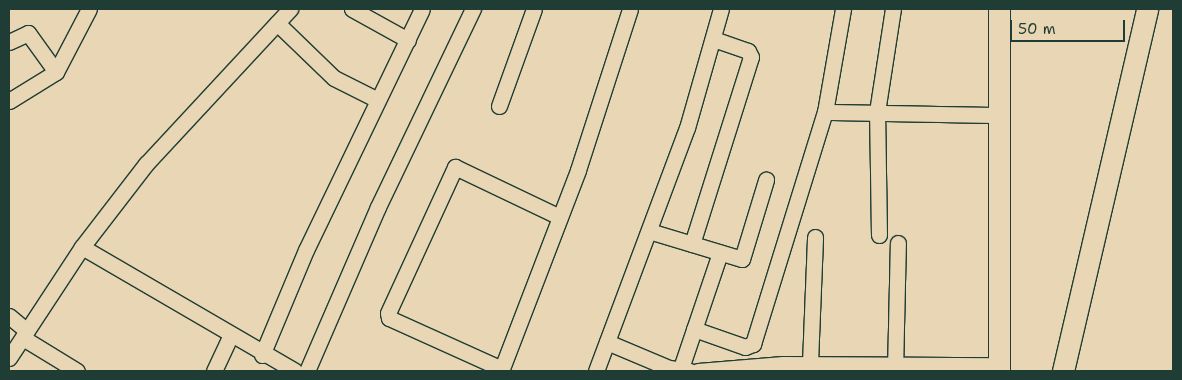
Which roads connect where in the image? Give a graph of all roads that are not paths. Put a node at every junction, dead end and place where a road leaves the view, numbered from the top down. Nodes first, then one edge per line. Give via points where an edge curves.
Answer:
1 (89, 9) edge
2 (290, 9) edge
3 (352, 9) edge
4 (422, 9) edge
5 (473, 9) edge
6 (534, 9) edge
7 (630, 9) edge
8 (721, 9) edge
9 (843, 9) edge
10 (893, 9) edge
11 (999, 9) edge
12 (1147, 9) edge
13 (277, 23) junction
14 (713, 39) junction
15 (408, 40) junction
16 (9, 42) edge
17 (56, 72) junction
18 (378, 100) junction
19 (9, 101) edge
20 (500, 106) dead end
21 (825, 112) junction
22 (877, 112) junction
23 (1000, 114) junction
24 (766, 180) dead end
25 (560, 217) junction
26 (649, 231) junction
27 (879, 235) dead end
28 (815, 237) dead end
29 (898, 243) dead end
30 (692, 244) junction
31 (82, 247) junction
32 (720, 253) junction
33 (9, 316) edge
34 (694, 329) junction
35 (25, 334) junction
36 (230, 336) junction
37 (607, 342) junction
38 (262, 355) junction
39 (9, 358) edge
40 (810, 364) junction
41 (767, 368) edge
42 (895, 368) edge
43 (999, 368) edge
44 (502, 370) edge
45 (77, 371) edge
46 (214, 371) edge
47 (295, 371) edge
48 (307, 371) edge
49 (596, 371) edge
50 (680, 371) edge
51 (693, 371) edge
52 (698, 371) edge
53 (1063, 371) edge

1 - 17 street
2 - 13 street
3 - 15 street
4 - 15 street
5 - 48 street via 381,198
6 - 20 street
7 - 25 street
8 - 14 street
9 - 21 street
10 - 22 street
11 - 23 street
12 - 53 street
13 - 18 street via 334,78
13 - 31 street via 146,164
14 - 26 street via 687,128
14 - 30 street via 748,50 751,57
15 - 18 street
16 - 17 street via 28,33
17 - 19 street
18 - 38 street via 306,250
21 - 22 street
21 - 34 street via 753,344 745,347
22 - 23 street
22 - 27 street
23 - 43 street
24 - 32 street via 744,257 739,259
25 - 44 street
25 - 44 street via 455,167 388,314 389,318
26 - 30 street
26 - 37 street
28 - 40 street
29 - 42 street
30 - 32 street
31 - 35 street
31 - 36 street
32 - 34 street
33 - 35 street
34 - 50 street
35 - 39 street
35 - 45 street
36 - 38 street
36 - 46 street
37 - 49 street
37 - 50 street
38 - 47 street
40 - 41 street
40 - 42 street
41 - 52 street
42 - 43 street
50 - 51 street

